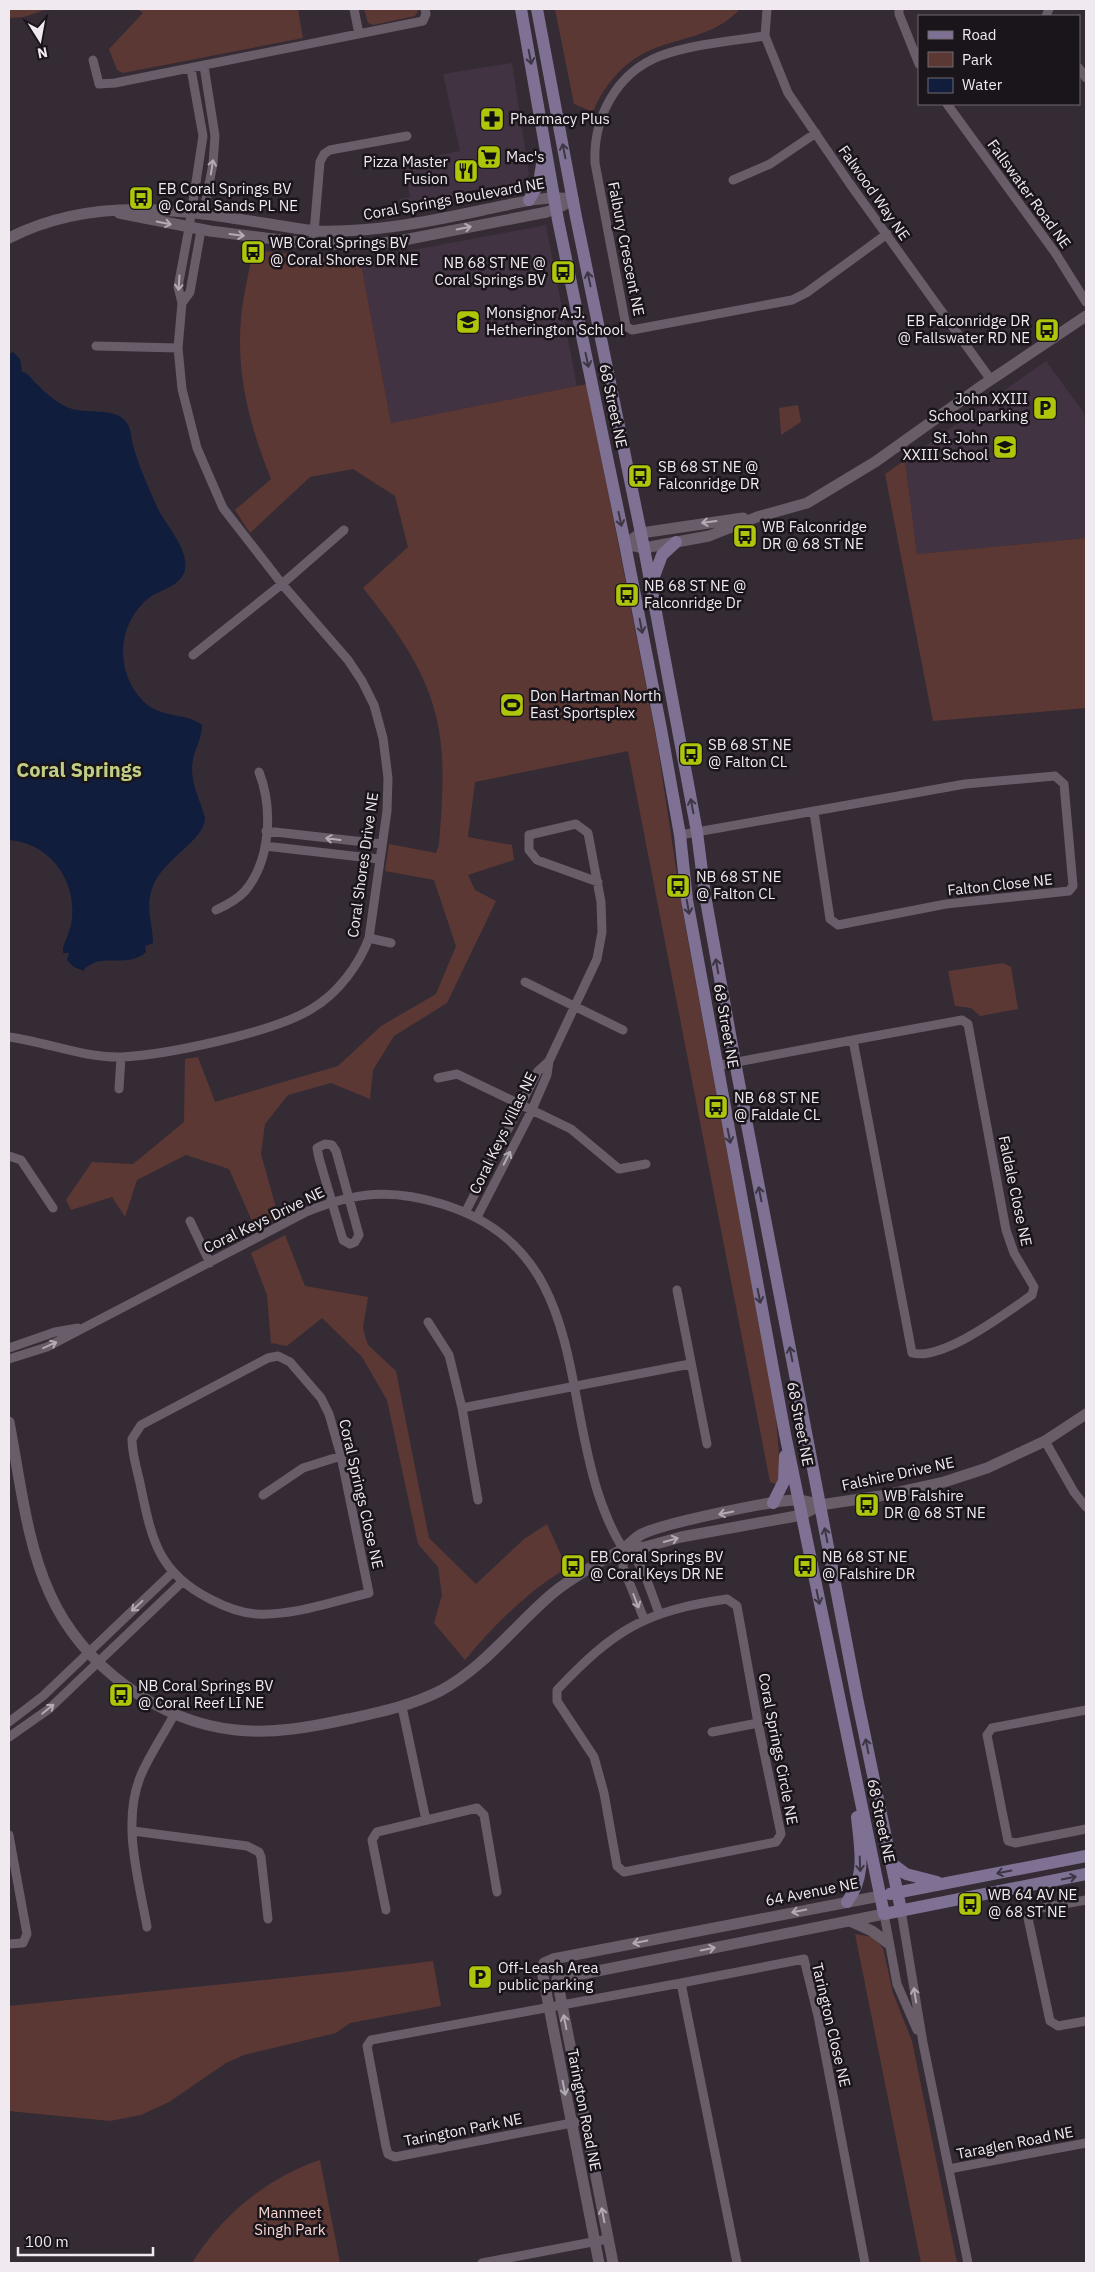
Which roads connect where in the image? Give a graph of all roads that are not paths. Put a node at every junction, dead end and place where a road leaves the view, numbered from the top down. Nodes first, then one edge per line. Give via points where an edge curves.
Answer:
1 (354, 9) edge
2 (425, 9) edge
3 (521, 9) edge
4 (537, 9) edge
5 (767, 9) edge
6 (899, 9) edge
7 (360, 34) junction
8 (765, 36) junction
9 (93, 60) dead end
10 (918, 62) edge
11 (204, 66) junction
12 (191, 69) junction
13 (948, 105) edge
14 (816, 133) junction
15 (407, 136) dead end
16 (545, 151) junction
17 (733, 180) dead end
18 (573, 199) junction
19 (529, 200) junction
20 (555, 203) junction
21 (105, 210) junction
22 (191, 213) junction
23 (203, 215) junction
24 (413, 224) junction
25 (189, 228) junction
26 (201, 230) junction
27 (314, 231) junction
28 (887, 234) junction
29 (9, 238) edge
30 (416, 238) junction
31 (312, 244) junction
32 (1086, 302) edge
33 (182, 303) junction
34 (1086, 316) edge
35 (96, 346) dead end
36 (178, 348) junction
37 (991, 380) junction
38 (757, 517) junction
39 (344, 530) dead end
40 (641, 533) junction
41 (676, 542) junction
42 (626, 544) junction
43 (644, 548) junction
44 (282, 584) junction
45 (651, 584) junction
46 (193, 655) dead end
47 (259, 772) dead end
48 (814, 812) junction
49 (266, 830) junction
50 (697, 832) junction
51 (680, 835) junction
52 (382, 844) junction
53 (265, 846) junction
54 (379, 860) junction
55 (598, 882) junction
56 (216, 910) dead end
57 (369, 938) junction
58 (392, 943) dead end
59 (526, 982) dead end
60 (575, 1008) junction
61 (623, 1030) dead end
62 (9, 1037) edge
63 (853, 1040) junction
64 (120, 1057) junction
65 (735, 1062) junction
66 (716, 1066) junction
67 (438, 1078) dead end
68 (119, 1089) dead end
69 (525, 1109) junction
70 (9, 1156) edge
71 (646, 1164) dead end
72 (349, 1196) junction
73 (331, 1202) junction
74 (53, 1208) dead end
75 (466, 1211) junction
76 (477, 1217) junction
77 (190, 1221) dead end
78 (210, 1262) junction
79 (677, 1290) dead end
80 (428, 1322) dead end
81 (90, 1326) junction
82 (9, 1348) edge
83 (9, 1359) edge
84 (690, 1364) junction
85 (575, 1385) junction
86 (462, 1408) junction
87 (1086, 1414) edge
88 (9, 1422) edge
89 (784, 1434) junction
90 (1045, 1441) junction
91 (706, 1444) dead end
92 (341, 1456) junction
93 (263, 1494) dead end
94 (478, 1500) dead end
95 (799, 1500) junction
96 (774, 1503) junction
97 (820, 1505) junction
98 (1086, 1507) edge
99 (802, 1515) junction
100 (623, 1549) junction
101 (172, 1572) junction
102 (182, 1583) junction
103 (659, 1613) junction
104 (644, 1619) junction
105 (88, 1652) junction
106 (99, 1662) junction
107 (402, 1708) junction
108 (1086, 1710) edge
109 (175, 1714) junction
110 (9, 1722) edge
111 (758, 1723) junction
112 (712, 1732) dead end
113 (9, 1737) edge
114 (856, 1780) junction
115 (426, 1820) junction
116 (1086, 1829) edge
117 (133, 1831) junction
118 (9, 1835) edge
119 (1086, 1856) edge
120 (890, 1862) junction
121 (1086, 1874) edge
122 (942, 1884) junction
123 (497, 1892) dead end
124 (897, 1892) junction
125 (880, 1896) junction
126 (1086, 1900) edge
127 (847, 1902) junction
128 (386, 1910) dead end
129 (901, 1910) junction
130 (884, 1914) junction
131 (268, 1919) dead end
132 (850, 1921) junction
133 (147, 1927) dead end
134 (888, 1943) junction
135 (9, 1944) edge
136 (544, 1963) joint
137 (681, 1983) junction
138 (561, 2004) junction
139 (548, 2006) junction
140 (1086, 2021) edge
141 (923, 2043) junction
142 (584, 2121) junction
143 (571, 2123) junction
144 (1086, 2143) edge
145 (949, 2169) junction
146 (608, 2239) junction
147 (595, 2242) junction
148 (482, 2263) edge
149 (599, 2263) edge
150 (613, 2263) edge
151 (737, 2263) edge
152 (865, 2263) edge
153 (968, 2263) edge

1 - 7 street
2 - 7 street via 423,22
3 -> 16 main road, 68 Street NE
18 -> 4 main road, 68 Street NE
5 - 8 street, Falwood Way NE
6 - 10 street
7 - 11 street
8 - 14 street, Falwood Way NE via 788,93
8 - 28 street, Falbury Crescent NE via 691,48 659,57 628,76 605,106 594,144 595,163 626,326 632,330 792,300
9 - 12 street via 99,84
11 - 12 street
23 -> 11 street via 215,136
12 - 22 street, Coral Shores Drive NE via 203,136
13 - 32 street, Fallswater Road NE via 1056,254
14 - 17 street via 770,164
14 - 28 street, Falwood Way NE
15 - 27 street via 330,150 324,154 320,162
16 - 19 main road via 539,183
16 - 20 main road, 68 Street NE
18 - 20 street, Coral Springs Boulevard NE
40 -> 18 main road, 68 Street NE
19 - 20 street, Coral Springs Boulevard NE
19 - 24 street, Coral Springs Boulevard NE
30 -> 20 street, Coral Springs Boulevard NE
20 -> 42 main road, 68 Street NE
21 - 22 street, Coral Springs Boulevard NE via 145,208
21 -> 25 street, Coral Springs Boulevard NE
21 - 29 street, Coral Springs Boulevard NE via 58,218
22 - 23 street, Coral Springs Boulevard NE
22 - 25 street, Coral Shores Drive NE
23 - 26 street
23 - 27 street, Coral Springs Boulevard NE
24 - 27 street, Coral Springs Boulevard NE via 369,230
24 - 30 street
25 - 26 street, Coral Springs Boulevard NE
25 -> 33 street, Coral Shores Drive NE via 178,287
26 -> 31 street, Coral Springs Boulevard NE
26 - 33 street, Coral Shores Drive NE via 190,292
27 - 31 street
28 - 37 street, Falwood Way NE
30 - 31 street, Coral Springs Boulevard NE via 369,245
33 - 36 street, Coral Shores Drive NE
34 - 37 street
35 - 36 street
36 - 44 street, Coral Shores Drive NE via 187,410 210,480 223,508
37 - 38 street via 831,490 807,503
38 -> 40 street
38 - 41 street via 709,536
39 - 44 street
40 - 42 street
40 - 43 main road, 68 Street NE
41 - 43 street
41 - 45 main road via 662,555
42 - 43 street
42 -> 51 main road, 68 Street NE
43 - 45 main road, 68 Street NE
44 - 46 street
44 - 52 street, Coral Shores Drive NE via 348,660 374,705 383,738 388,778
50 -> 45 main road, 68 Street NE
47 - 49 street via 267,795
48 - 48 street, Falton Close NE via 830,919 838,925 946,904 1070,891 1073,886 1064,784 1055,776 965,784
48 - 50 street, Falton Close NE
52 -> 49 street
49 - 53 street
50 - 51 street, Falton Close NE
65 -> 50 main road, 68 Street NE via 704,895
51 -> 66 main road, 68 Street NE via 687,900
52 - 54 street, Coral Shores Drive NE
53 - 54 street
53 - 56 street via 258,870 244,892
54 - 57 street, Coral Shores Drive NE
55 - 55 street, Coral Keys Villas NE via 588,833 576,824 529,835 530,850 537,860
55 - 60 street, Coral Keys Villas NE via 602,932 598,959
57 - 58 street
57 - 64 street, Coral Shores Drive NE via 363,953 339,986 312,1009 286,1021 198,1045
59 - 60 street
60 - 61 street
60 - 69 street, Coral Keys Villas NE via 549,1060 548,1075
62 - 64 street, Coral Shores Drive NE
63 - 63 street, Faldale Close NE via 962,1020 968,1024 1006,1230 1014,1254 1034,1287 1032,1295 986,1328 922,1355 912,1353
63 - 65 street, Faldale Close NE
64 - 68 street
65 - 66 street, Faldale Close NE
97 -> 65 main road, 68 Street NE
66 -> 89 main road, 68 Street NE
67 - 69 street via 457,1074
69 - 71 street via 571,1129 619,1169
69 - 75 street, Coral Keys Villas NE
76 -> 69 street, Coral Keys Villas NE
70 - 74 street via 21,1160
72 - 73 street, Coral Keys Drive NE
72 - 73 street via 359,1235 350,1244 343,1240
72 - 73 street via 336,1151 332,1145 324,1144 318,1148 318,1158
72 - 75 street, Coral Keys Drive NE via 419,1197
73 - 78 street, Coral Keys Drive NE
75 - 76 street, Coral Keys Drive NE
76 - 85 street, Coral Keys Drive NE via 523,1254 540,1279 559,1317
77 - 78 street
78 - 81 street, Coral Keys Drive NE
79 - 84 street
80 - 86 street via 449,1355
81 - 82 street, Coral Keys Drive NE via 55,1332
83 -> 81 street, Coral Keys Drive NE via 47,1347
84 - 85 street
84 - 91 street
85 - 86 street
85 - 100 street, Coral Keys Drive NE via 598,1492
86 - 94 street
87 - 90 street, Falshire Drive NE
88 - 105 street via 37,1561 50,1595
89 - 95 main road, 68 Street NE
89 - 96 main road via 784,1481
90 - 97 street, Falshire Drive NE via 986,1468 944,1482
90 - 98 street
92 - 93 street via 303,1468
92 - 101 street, Coral Springs Close NE via 335,1429 321,1398 290,1362 278,1356 268,1358 141,1425 135,1432 132,1446 152,1536
92 - 102 street, Coral Springs Close NE via 369,1592 284,1612 256,1614 218,1604
95 - 96 street
95 - 97 street
95 - 99 main road, 68 Street NE
96 -> 100 street via 643,1534
97 - 99 street
120 -> 97 main road, 68 Street NE
100 -> 99 street
99 -> 114 main road, 68 Street NE
100 - 103 street via 637,1561
100 -> 104 street via 623,1567
100 - 107 street via 552,1594 463,1677
101 - 102 street, Coral Springs Close NE
101 -> 105 street
102 - 106 street
103 - 104 street, Coral Springs Circle NE
103 - 111 street, Coral Springs Circle NE via 727,1599 737,1606
104 - 111 street, Coral Springs Circle NE via 603,1644 557,1690 557,1701 594,1757 617,1866 624,1872 776,1842 781,1834
105 - 106 street
105 - 110 street via 43,1696
106 - 109 street via 136,1694
113 -> 106 street via 49,1709
107 - 109 street via 312,1727 268,1732 202,1724
107 - 115 street
108 - 116 street via 992,1728 987,1735 1008,1841 1015,1843
109 - 117 street via 141,1775 133,1810
111 - 112 street
114 - 125 main road, 68 Street NE
114 -> 127 main road via 854,1793 861,1873 858,1887
115 - 123 street via 476,1808 484,1815
115 - 128 street via 377,1832 372,1840
117 - 131 street via 247,1846 259,1852
117 - 133 street
118 - 135 street via 28,1934 23,1943
119 -> 122 main road, 64 Avenue NE
120 - 122 main road via 906,1874
120 - 124 main road, 68 Street NE
129 -> 121 main road
122 - 124 main road, 64 Avenue NE
124 - 125 main road, 64 Avenue NE
124 - 129 main road, 68 Street NE
125 - 127 street, 64 Avenue NE
125 - 130 main road, 68 Street NE
126 - 140 street via 1032,1910 1028,1918 1050,2021 1058,2026
127 -> 136 street, 64 Avenue NE
129 - 130 main road
141 -> 129 street, 68 Street NE
130 - 132 street
130 - 134 street, 68 Street NE
132 - 134 street
138 -> 132 street, Tarington Road NE via 557,1979
134 - 141 street, 68 Street NE via 897,1984
136 - 139 street, Tarington Road NE via 542,1971
137 - 138 street, Tarington Park NE
137 - 151 street
137 - 152 street, Tarington Close NE via 804,1959 818,2016
138 - 139 street, Tarington Park NE
142 -> 138 street, Tarington Road NE
139 -> 143 street, Tarington Road NE
139 - 143 street, Tarington Park NE via 371,2040 367,2046 377,2105 388,2154 394,2157
141 - 145 street, 68 Street NE
142 - 143 street, Tarington Park NE
146 -> 142 street, Tarington Road NE
143 - 147 street, Tarington Road NE
144 - 145 street, Taraglen Road NE
145 - 153 street, 68 Street NE
146 - 147 street
146 - 150 street, Tarington Road NE
147 - 148 street
147 - 149 street, Tarington Road NE

